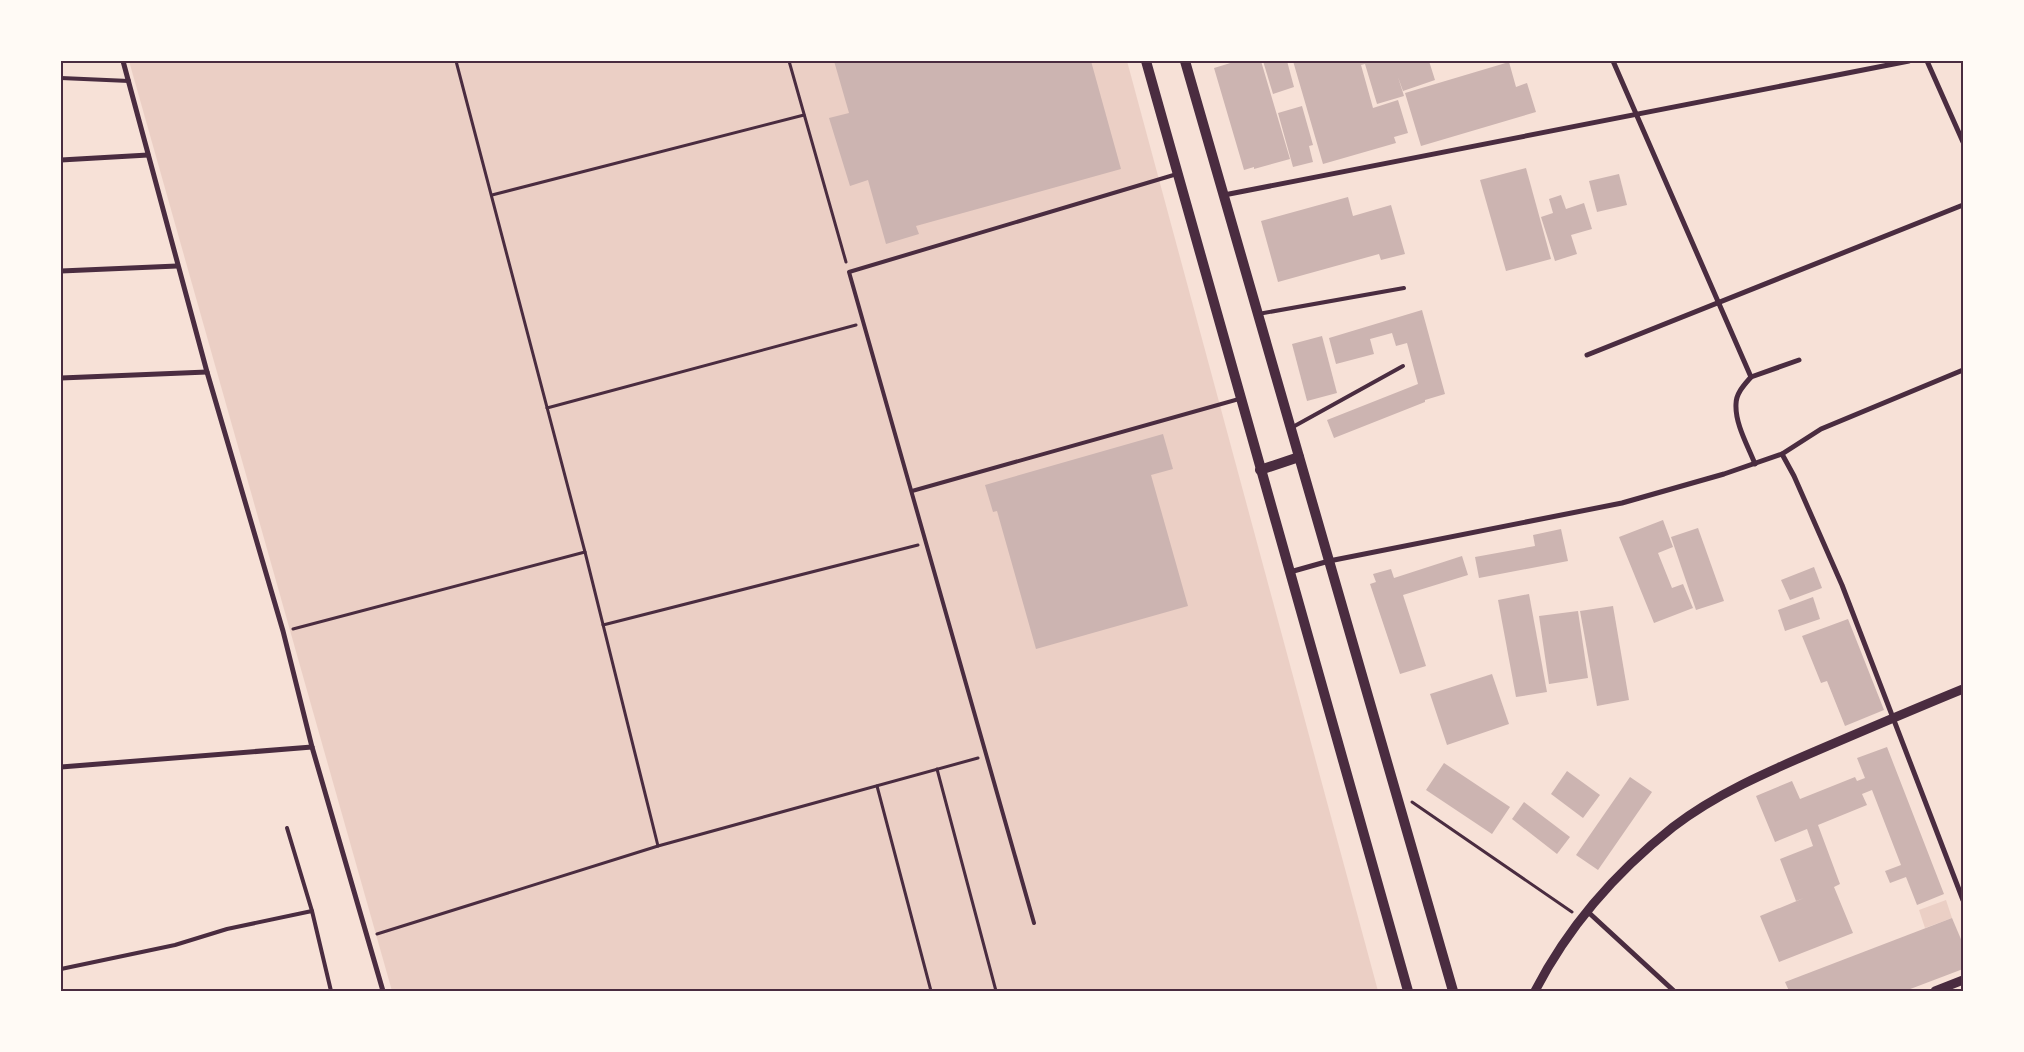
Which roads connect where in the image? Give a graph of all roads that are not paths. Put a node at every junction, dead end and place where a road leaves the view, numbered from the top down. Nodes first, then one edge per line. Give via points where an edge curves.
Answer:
1 (123, 61) edge
2 (1146, 61) edge
3 (1185, 61) edge
4 (1613, 61) edge
5 (1909, 61) edge
6 (1926, 61) edge
7 (61, 78) edge
8 (129, 81) junction
9 (1636, 116) junction
10 (1963, 142) edge
11 (148, 155) junction
12 (61, 160) edge
13 (1177, 174) junction
14 (1224, 195) junction
15 (1963, 204) edge
16 (178, 266) junction
17 (61, 271) edge
18 (1404, 288) dead end
19 (1720, 303) junction
20 (1258, 314) junction
21 (1587, 356) dead end
22 (1799, 360) dead end
23 (1403, 366) dead end
24 (1963, 370) edge
25 (206, 372) junction
26 (1751, 377) junction
27 (61, 378) edge
28 (1241, 398) junction
29 (1291, 428) junction
30 (1782, 454) junction
31 (1299, 457) junction
32 (1755, 464) junction
33 (1260, 470) junction
34 (912, 491) junction
35 (1329, 562) junction
36 (1290, 572) junction
37 (1963, 690) edge
38 (1892, 718) junction
39 (312, 747) junction
40 (61, 767) edge
41 (287, 828) dead end
42 (1963, 900) edge
43 (312, 911) junction
44 (1584, 915) junction
45 (1034, 923) dead end
46 (61, 969) edge
47 (1963, 980) edge
48 (331, 991) edge
49 (383, 991) edge
50 (1408, 991) edge
51 (1453, 991) edge
52 (1535, 991) edge
53 (1674, 991) edge
54 (1935, 991) edge

1 - 8 street
2 - 13 main road
3 - 14 main road
4 - 9 street
5 - 9 street
6 - 10 street
7 - 8 lane
8 - 11 street
9 - 14 street
9 - 19 street
11 - 12 street
11 - 16 street
13 - 28 main road
13 - 34 lane via 849,272
14 - 20 main road
15 - 19 street
16 - 17 street
16 - 25 street
18 - 20 lane
19 - 21 street
19 - 26 street
20 - 29 main road
22 - 26 street
23 - 29 lane
24 - 30 street via 1821,429
25 - 27 street
25 - 39 street via 283,631
26 - 32 street via 1741,388 1736,403 1739,422
28 - 33 main road
28 - 34 lane
29 - 31 main road
30 - 32 street
30 - 38 street via 1842,585
31 - 33 main road
31 - 35 main road
32 - 35 street via 1622,503
33 - 36 main road
34 - 45 lane
35 - 36 street
35 - 51 main road
36 - 50 main road
37 - 38 street
38 - 42 street
38 - 44 street via 1755,778 1711,803 1674,827 1639,856
39 - 40 street
39 - 49 street
41 - 43 lane
43 - 46 lane
43 - 48 lane
44 - 52 street via 1560,946
44 - 53 street
47 - 54 street

